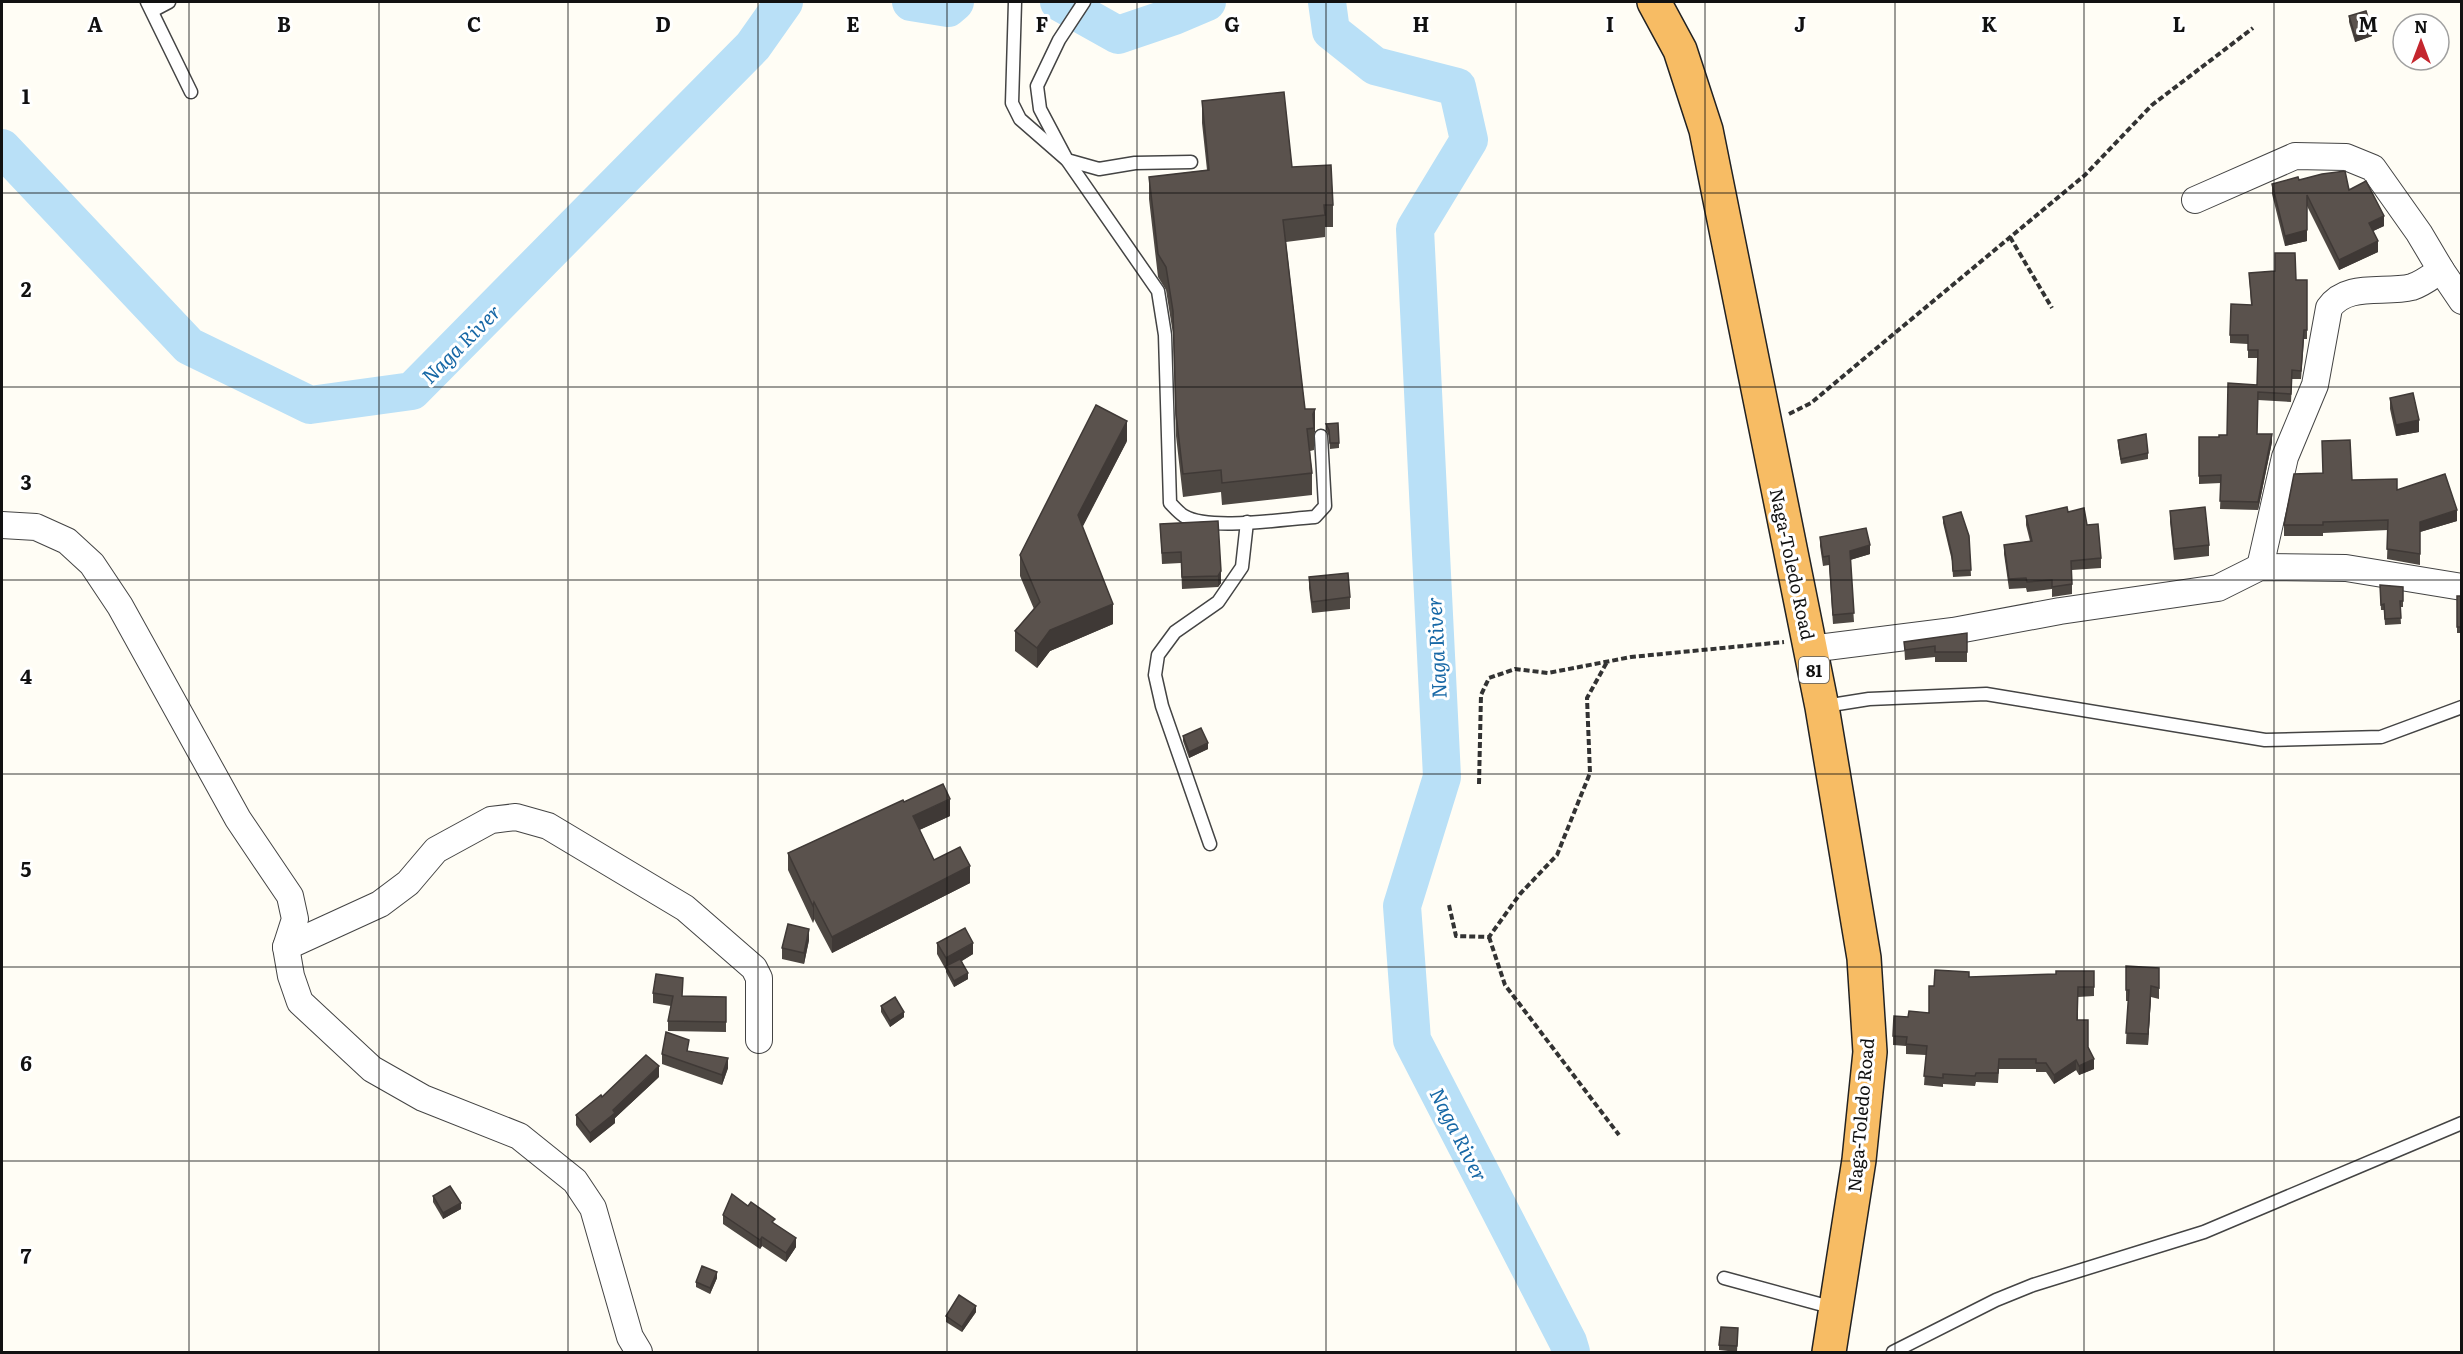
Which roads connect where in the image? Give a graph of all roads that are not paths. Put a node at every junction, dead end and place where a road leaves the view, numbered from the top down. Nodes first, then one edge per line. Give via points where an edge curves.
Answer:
1 (169, 2) edge
2 (1015, 2) edge
3 (1084, 2) edge
4 (1654, 2) edge
5 (149, 6) edge
6 (191, 92) dead end
7 (1067, 160) junction
8 (1191, 162) dead end
9 (2195, 200) dead end
10 (2441, 270) junction
11 (2462, 301) edge
12 (1321, 436) dead end
13 (1247, 522) junction
14 (2, 525) edge
15 (2260, 567) junction
16 (2462, 587) edge
17 (1809, 644) junction
18 (1822, 707) junction
19 (2462, 707) edge
20 (1210, 844) dead end
21 (286, 947) junction
22 (759, 1040) dead end
23 (2462, 1123) edge
24 (1724, 1278) dead end
25 (1836, 1308) junction
26 (639, 1353) edge
27 (1828, 1353) edge
28 (1893, 1353) edge

1 - 5 lane
2 - 7 lane via 1012,103 1020,119
3 - 7 lane via 1059,40 1037,86 1040,109
4 - 17 highway, Naga-Toledo Road / 81 via 1680,50 1706,130
5 - 6 lane
7 - 8 lane via 1099,169 1135,163
7 - 13 lane via 1158,291 1165,335 1170,503 1184,516 1202,522
9 - 10 street via 2295,156 2346,158 2373,168
10 - 11 street
10 - 15 street via 2414,287 2346,293 2328,308 2314,385 2285,457
12 - 13 lane via 1325,506 1315,517
13 - 20 lane via 1242,567 1218,602 1175,632 1158,655 1155,675 1165,716
14 - 21 street via 36,527 67,541 92,564 120,606 238,819 290,896 295,919
15 - 16 street via 2346,568
15 - 17 street via 2218,588 1953,631
17 - 18 highway, Naga-Toledo Road / 81
18 - 19 lane via 1869,699 1986,694 2265,740 2381,737
18 - 25 highway, Naga-Toledo Road / 81 via 1864,958 1870,1052 1859,1160
21 - 22 street via 380,904 408,883 436,850 490,820 516,817 548,826 685,908 754,968 759,978
21 - 26 street via 300,1002 372,1069 423,1098 519,1136 574,1181 593,1208 630,1337
23 - 28 lane via 2204,1232 2033,1285
24 - 25 lane
25 - 27 highway, Naga-Toledo Road / 81

